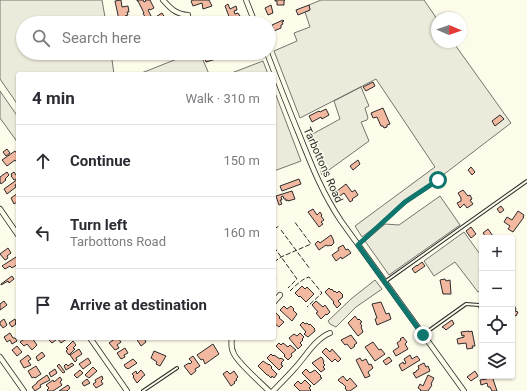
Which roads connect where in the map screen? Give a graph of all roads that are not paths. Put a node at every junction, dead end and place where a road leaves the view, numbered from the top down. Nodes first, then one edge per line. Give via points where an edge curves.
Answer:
1 (163, 0) edge
2 (246, 0) edge
3 (188, 15) dead end
4 (252, 16) edge
5 (270, 60) edge
6 (275, 72) edge
7 (276, 76) edge
8 (438, 180) dead end
9 (527, 181) edge
10 (0, 209) edge
11 (16, 232) edge
12 (358, 245) junction
13 (385, 282) junction
14 (280, 295) dead end
15 (276, 300) edge
16 (480, 307) edge
17 (330, 333) dead end
18 (423, 335) junction
19 (91, 340) edge
20 (232, 340) edge
21 (0, 356) edge
22 (177, 368) dead end
23 (24, 391) edge
24 (127, 391) edge
25 (143, 391) edge
26 (269, 391) edge
27 (273, 391) edge
28 (464, 391) edge

1 - 3 street via 175,12
2 - 4 street
5 - 6 street, Tarbottons Road
7 - 12 street, Tarbottons Road via 320,187
8 - 12 lane via 405,202
9 - 13 lane
10 - 11 street
12 - 13 street, Tarbottons Road
13 - 18 street, Tarbottons Road
14 - 15 street
16 - 18 lane via 466,304
17 - 27 street via 316,342
18 - 28 street, Tarbottons Road
19 - 24 street
20 - 26 street via 237,360
21 - 23 street
22 - 25 lane

